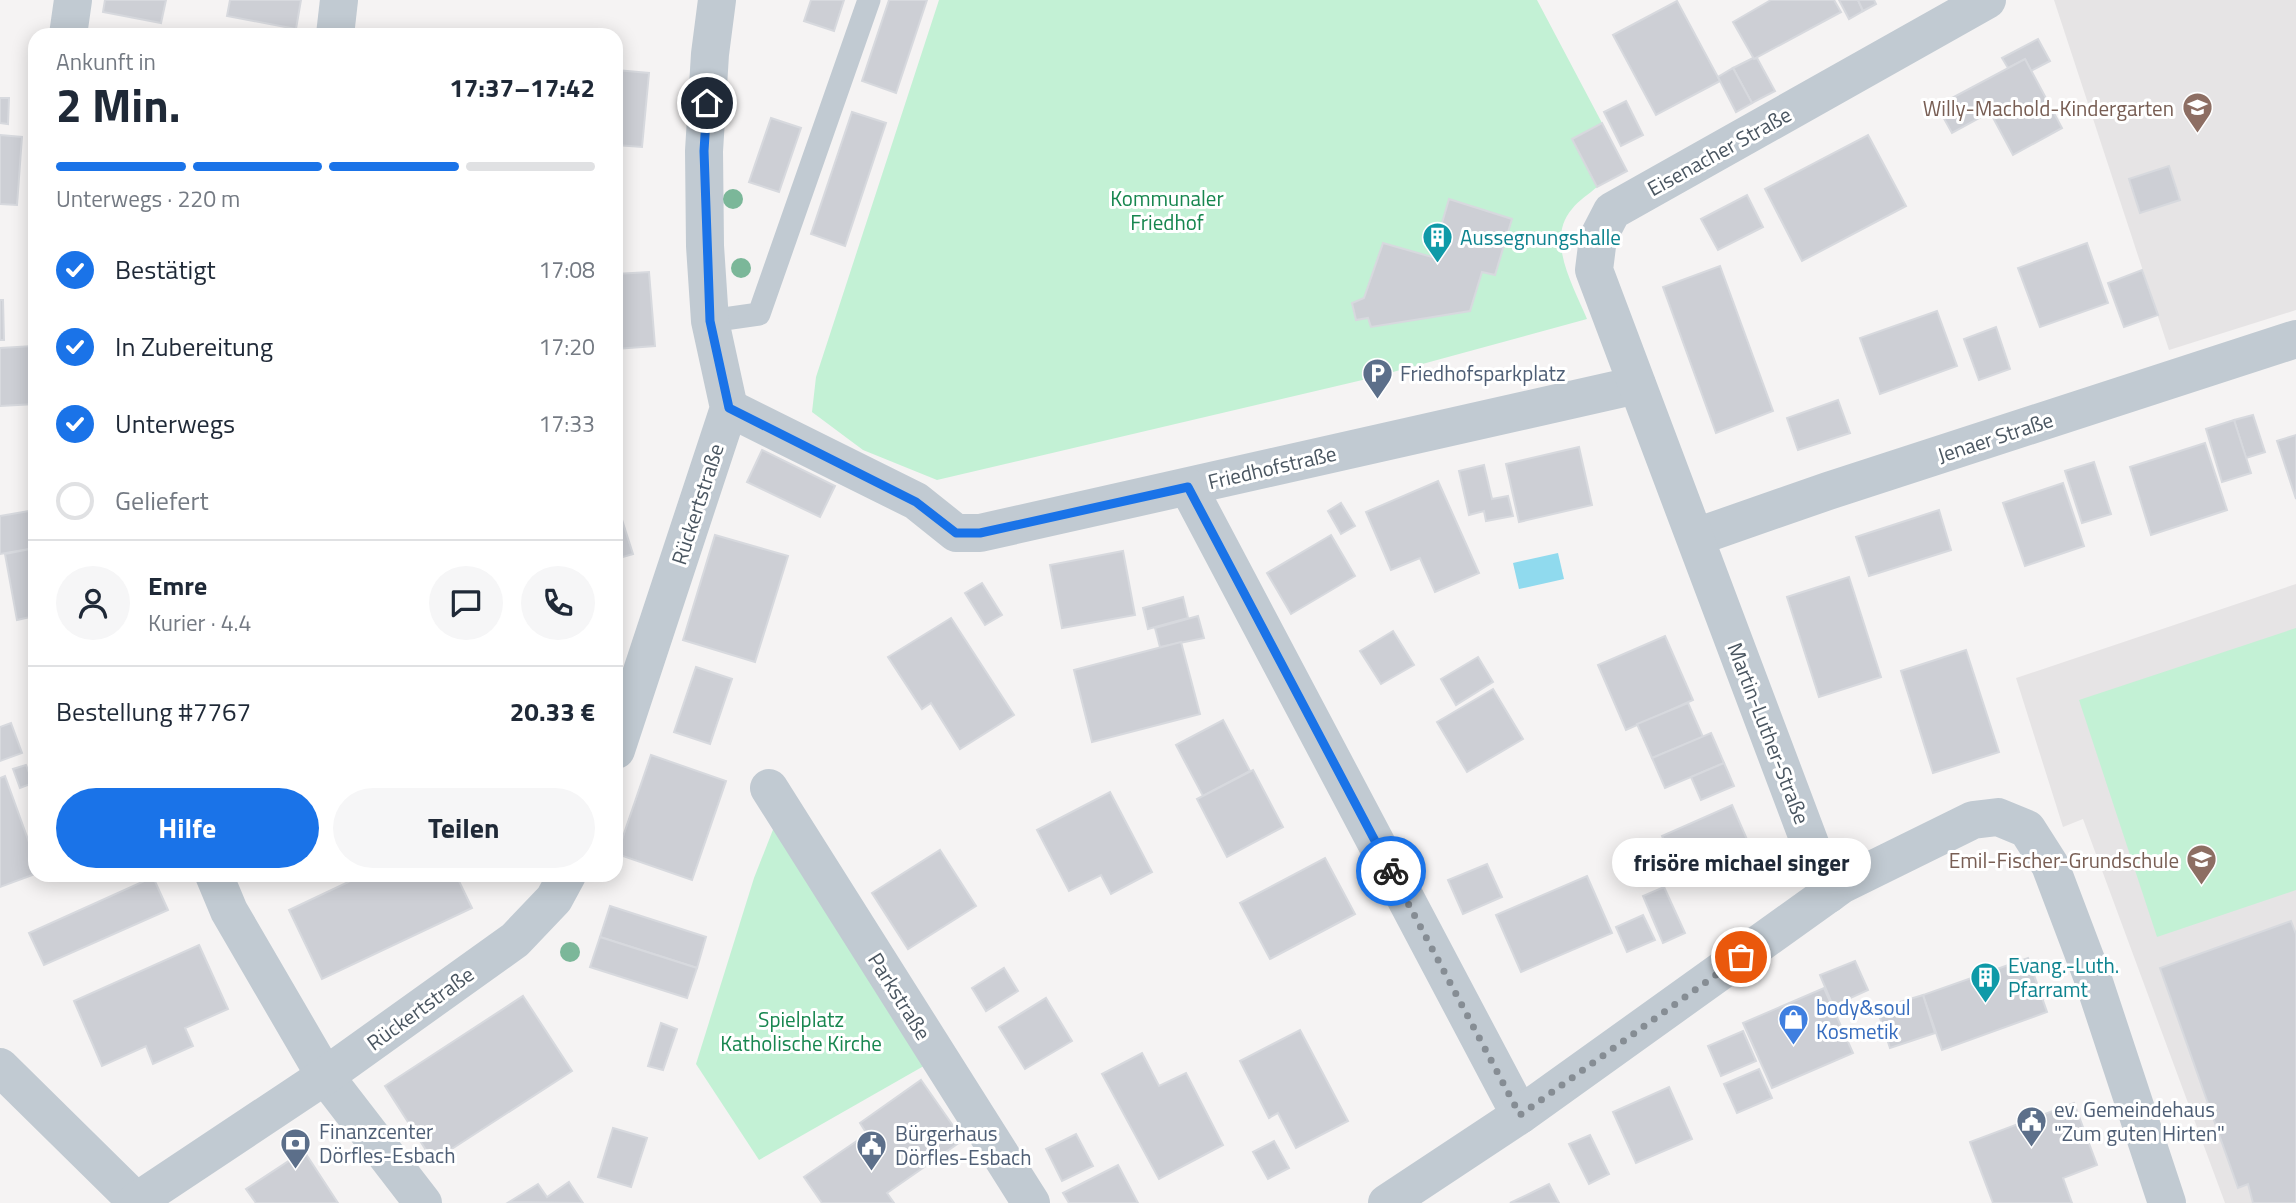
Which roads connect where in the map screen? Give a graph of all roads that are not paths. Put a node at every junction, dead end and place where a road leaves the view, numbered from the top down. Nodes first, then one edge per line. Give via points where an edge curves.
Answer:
1 (73, 0) edge
2 (339, 0) edge
3 (717, 0) edge
4 (869, 0) edge
5 (1987, 0) edge
6 (69, 28) edge
7 (336, 28) edge
8 (710, 321) junction
9 (2296, 339) edge
10 (1637, 385) junction
11 (729, 408) junction
12 (1188, 487) junction
13 (1696, 537) junction
14 (623, 729) edge
15 (769, 788) dead end
16 (217, 882) edge
17 (552, 883) edge
18 (1829, 894) junction
19 (0, 1067) edge
20 (325, 1076) junction
21 (1520, 1115) junction
22 (1392, 1201) edge
23 (136, 1202) edge
24 (422, 1203) edge
25 (1031, 1203) edge
26 (2167, 1203) edge

1 - 6 street
2 - 7 street
3 - 8 street via 704,151
4 - 8 lane via 760,314
5 - 10 street, Eisenacher Straße via 1612,211 1598,238 1594,270
8 - 11 street
9 - 13 street, Jenaer Straße
10 - 12 street, Friedhofstraße
10 - 13 street, Martin-Luther-Straße
11 - 12 street, Friedhofstraße via 916,502 956,533 980,533
11 - 14 street, Rückertstraße
12 - 21 street
13 - 18 street, Martin-Luther-Straße
15 - 25 street, Parkstraße
16 - 20 street via 229,911
17 - 20 street, Rückertstraße via 515,940
18 - 21 street
18 - 26 street via 1973,820 1998,817 2028,829 2062,895
19 - 23 street
20 - 23 street, Rückertstraße
20 - 24 street
21 - 22 street

